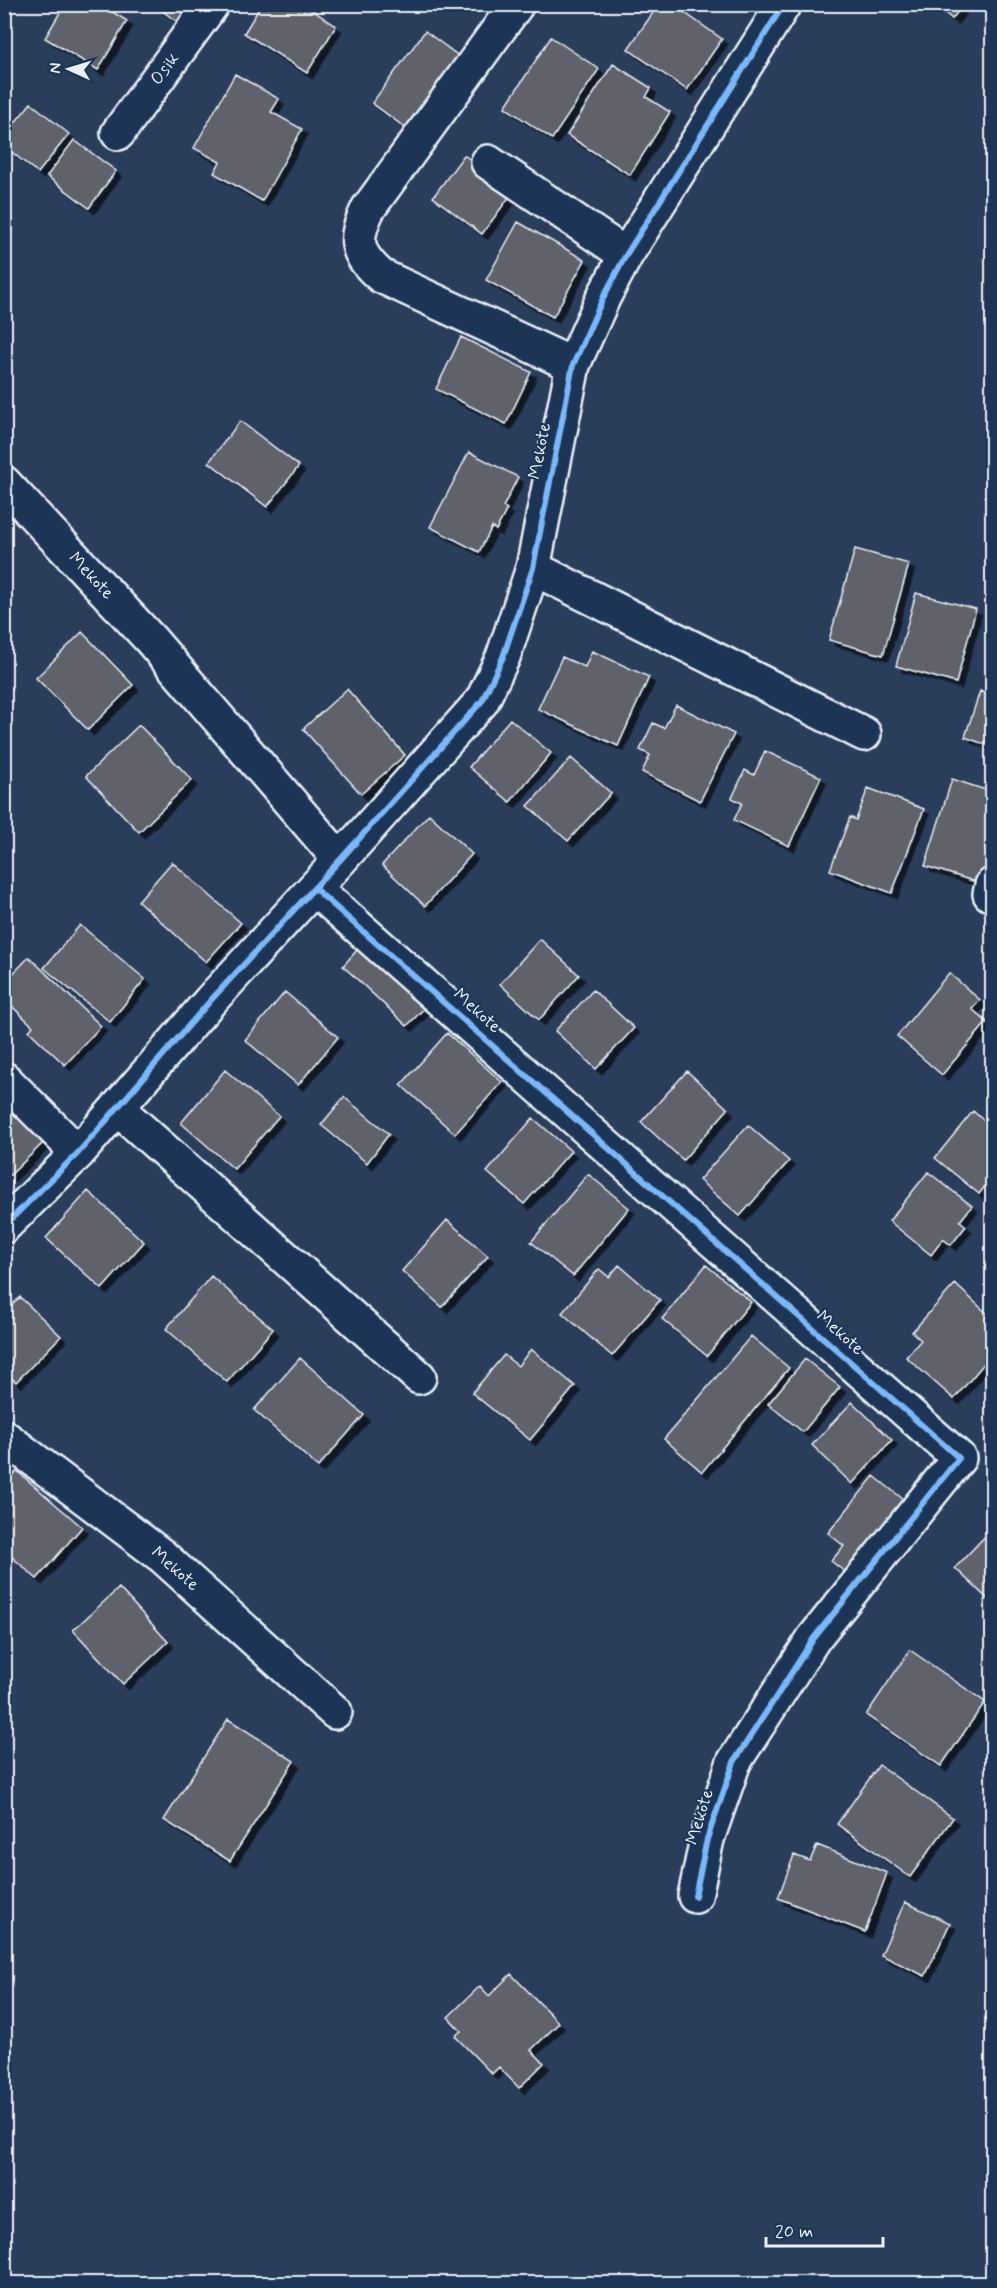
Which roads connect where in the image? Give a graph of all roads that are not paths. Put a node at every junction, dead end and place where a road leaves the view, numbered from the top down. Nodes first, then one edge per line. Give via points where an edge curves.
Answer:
1 (212, 4) edge
2 (517, 4) edge
3 (784, 4) edge
4 (118, 133) dead end
5 (488, 162) dead end
6 (626, 255) junction
7 (573, 364) junction
8 (4, 483) edge
9 (533, 568) junction
10 (864, 734) dead end
11 (340, 860) junction
12 (314, 888) junction
13 (4, 1079) edge
14 (117, 1108) junction
15 (78, 1154) junction
16 (4, 1226) edge
17 (419, 1377) dead end
18 (4, 1437) edge
19 (335, 1712) dead end
20 (695, 1896) dead end

1 - 4 street, Osik
2 - 7 street via 368,209 357,242 365,262 381,276
3 - 6 street, Mekote
5 - 6 street
6 - 7 street, Mekote
7 - 9 street, Mekote
8 - 11 street, Mekote via 151,640
9 - 10 street
9 - 11 street, Mekote via 503,657 482,701
11 - 12 street, Mekote
12 - 14 street, Mekote
12 - 20 street, Mekote via 958,1458 814,1638 734,1762 707,1839
13 - 15 street
14 - 15 street, Mekote
14 - 17 street
15 - 16 street, Mekote
18 - 19 street, Mekote via 162,1556

